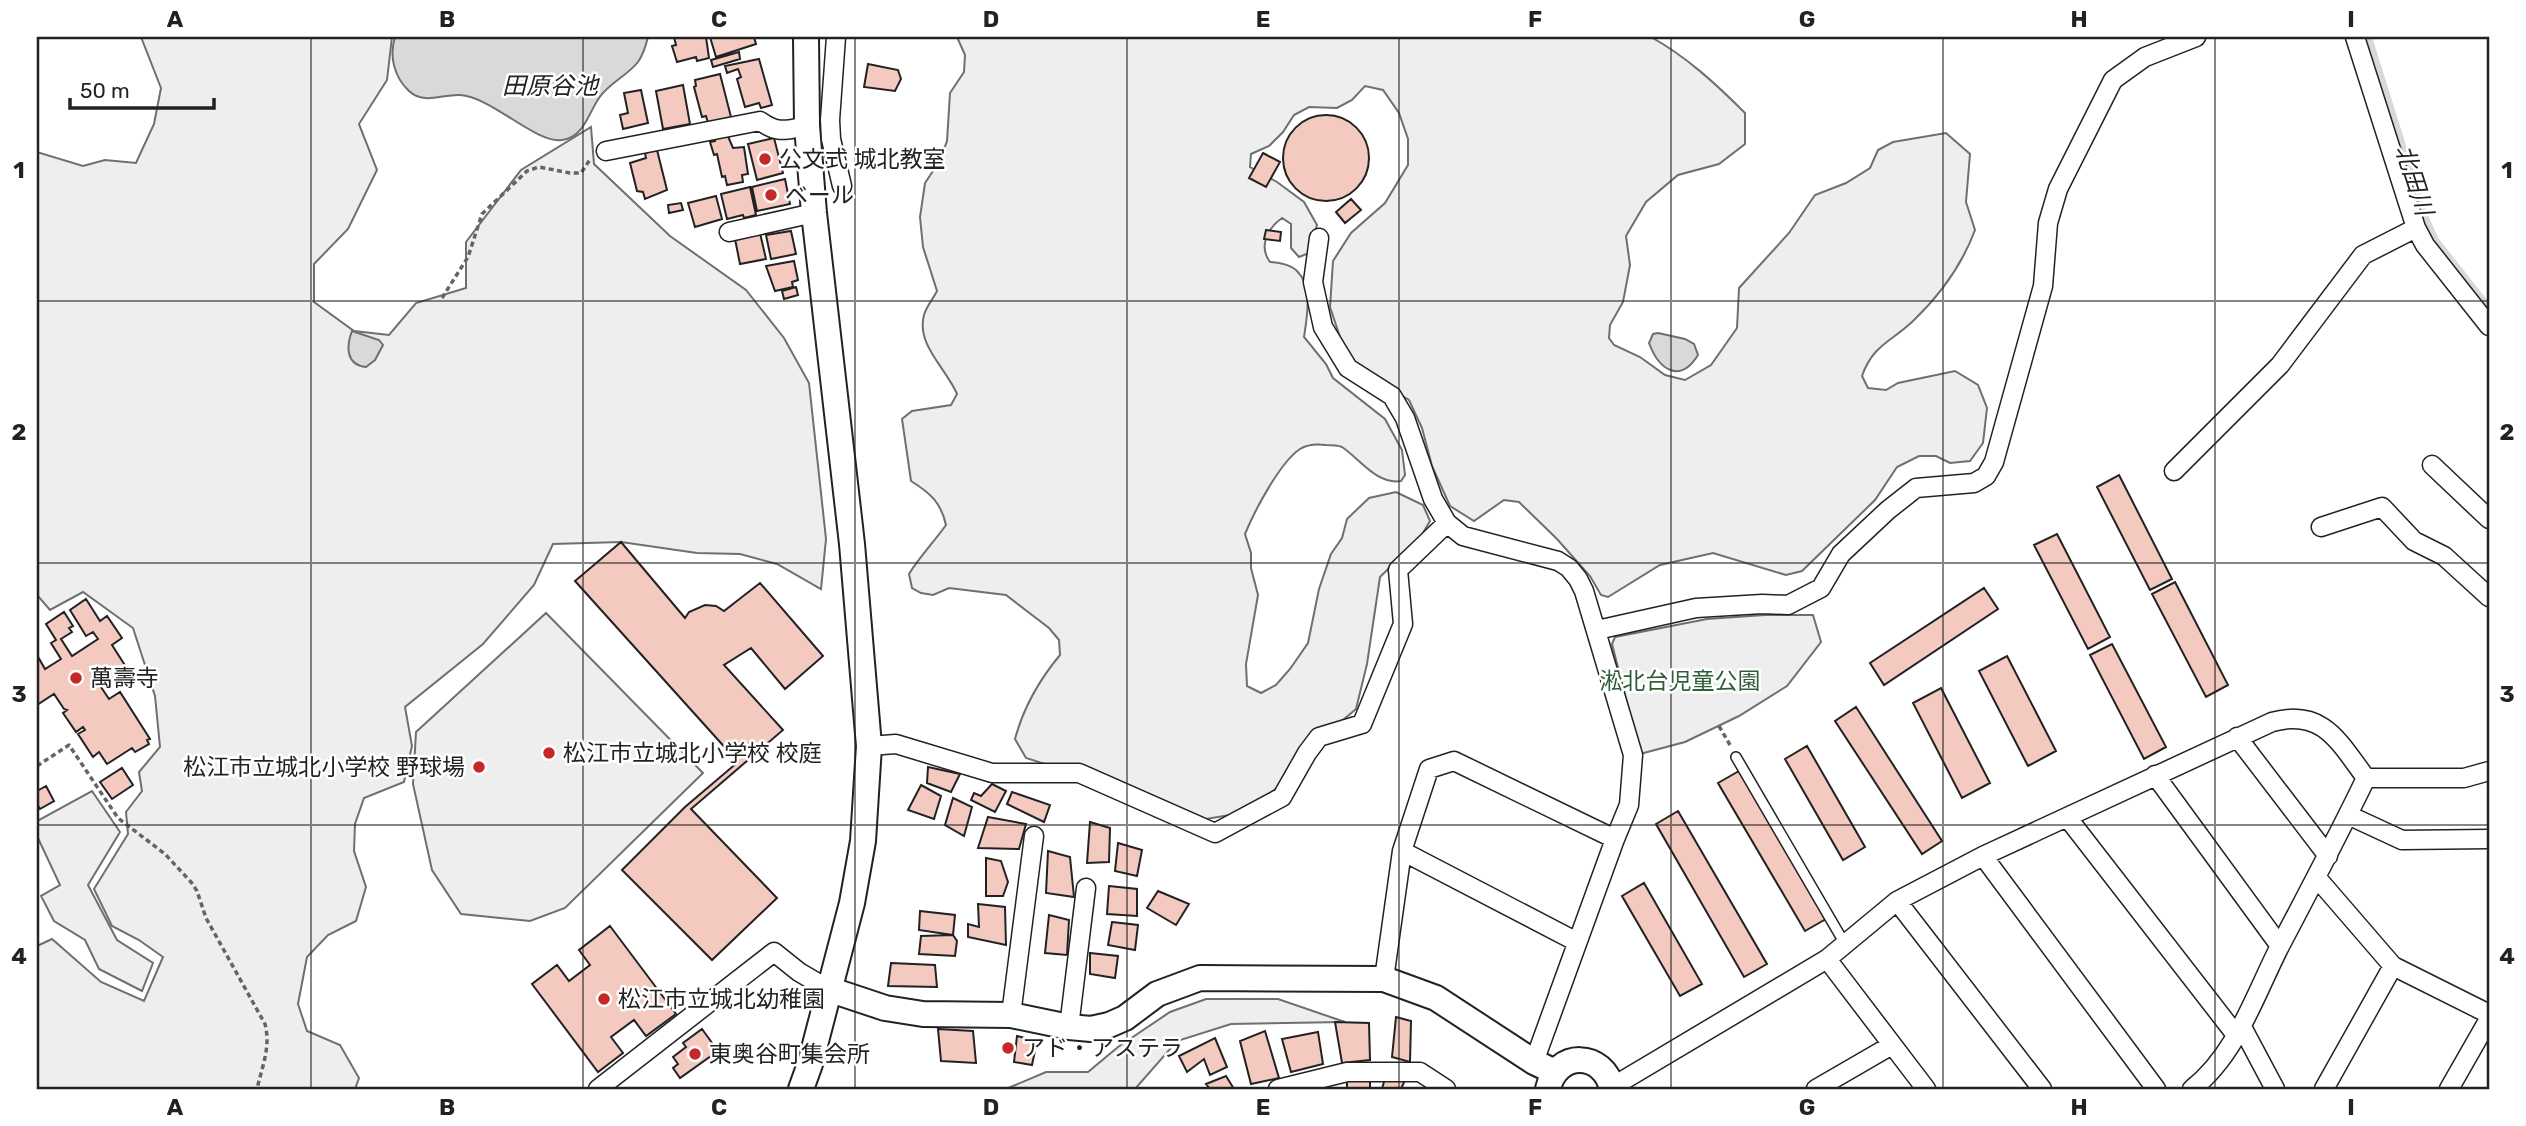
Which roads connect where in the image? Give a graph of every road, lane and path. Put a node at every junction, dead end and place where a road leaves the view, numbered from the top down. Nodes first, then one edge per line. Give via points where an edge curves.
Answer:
1 (806, 37) edge
2 (836, 37) edge
3 (2196, 37) edge
4 (2355, 37) edge
5 (807, 126) junction
6 (606, 151) joint
7 (842, 186) dead end
8 (814, 213) junction
9 (2416, 228) junction
10 (729, 232) dead end
11 (1319, 239) dead end
12 (442, 298) dead end
13 (2489, 326) edge
14 (2432, 465) dead end
15 (2174, 471) dead end
16 (2489, 519) edge
17 (1447, 523) junction
18 (2322, 527) dead end
19 (2489, 597) edge
20 (1597, 630) junction
21 (1719, 726) dead end
22 (2237, 737) junction
23 (869, 746) junction
24 (1736, 757) joint
25 (37, 766) edge
26 (2489, 771) edge
27 (2155, 775) junction
28 (2366, 778) junction
29 (2348, 816) junction
30 (2067, 817) junction
31 (1034, 836) dead end
32 (1615, 839) junction
33 (2489, 839) edge
34 (1402, 851) junction
35 (1983, 856) junction
36 (2328, 856) junction
37 (2317, 878) junction
38 (1086, 888) dead end
39 (1897, 901) junction
40 (1577, 942) junction
41 (1845, 944) junction
42 (2280, 946) junction
43 (1827, 958) junction
44 (2393, 966) junction
45 (1384, 979) junction
46 (828, 989) junction
47 (1011, 1015) junction
48 (2489, 1016) edge
49 (1069, 1027) junction
50 (2239, 1031) junction
51 (1892, 1045) junction
52 (1546, 1074) edge
53 (1612, 1088) edge
54 (257, 1089) edge
55 (598, 1089) edge
56 (801, 1089) edge
57 (1278, 1089) edge
58 (1446, 1089) edge
59 (1816, 1089) edge
60 (1926, 1089) edge
61 (2042, 1089) edge
62 (2157, 1089) edge
63 (2192, 1089) edge
64 (2275, 1089) edge
65 (2324, 1089) edge
66 (2449, 1089) edge

1 - 5 street
2 - 7 street via 830,120
3 - 20 street via 2145,57 2113,80 2059,189 2048,223 2043,286 1986,477 1960,486 1916,488 1841,554 1821,588 1788,605 1696,608
4 - 9 street
5 - 6 street via 773,130 760,121
5 - 8 street
6 - 12 path via 592,157 581,173 539,167 527,171 482,214 468,257
8 - 10 street
8 - 23 street via 852,544
9 - 13 street
9 - 15 street via 2363,255 2280,365
11 - 17 street via 1313,282 1323,327 1348,368 1392,396
14 - 16 street
17 - 20 street via 1463,536 1558,561 1569,568 1584,591
17 - 23 street via 1398,570 1403,624 1362,724 1320,737 1282,797 1215,833 1079,773 992,773 896,744
18 - 19 street via 2382,507 2414,541 2444,556
20 - 32 street via 1633,755 1629,805
21 - 24 path
22 - 27 street
22 - 28 street via 2284,719 2316,722 2332,734
22 - 36 street
23 - 46 street via 863,841 852,903
24 - 41 lane
25 - 54 path via 69,745 118,818 165,854 191,882 265,1024 266,1054
26 - 28 street via 2465,778
27 - 30 street
27 - 42 street
28 - 29 street
29 - 33 street via 2402,841
29 - 36 street
30 - 35 street
30 - 50 street
31 - 47 street
32 - 34 street via 1454,761 1429,769
32 - 40 street
34 - 40 street
34 - 45 street
35 - 39 street
35 - 62 street
36 - 37 street
37 - 42 street
37 - 44 street
38 - 49 street
39 - 41 street
39 - 61 street
40 - 52 street
41 - 43 street
42 - 50 street
43 - 51 street
43 - 53 street
44 - 48 street
44 - 65 street
45 - 49 street via 1200,978 1157,994 1110,1025
45 - 52 street via 1436,998
46 - 47 street via 885,1008 923,1014
46 - 55 street via 774,952
46 - 56 street
47 - 49 street
48 - 66 street
50 - 63 street via 2208,1076
50 - 64 street
51 - 59 street
51 - 60 street
52 - 53 street via 1583,1060 1602,1069
57 - 58 street via 1347,1072 1420,1072

